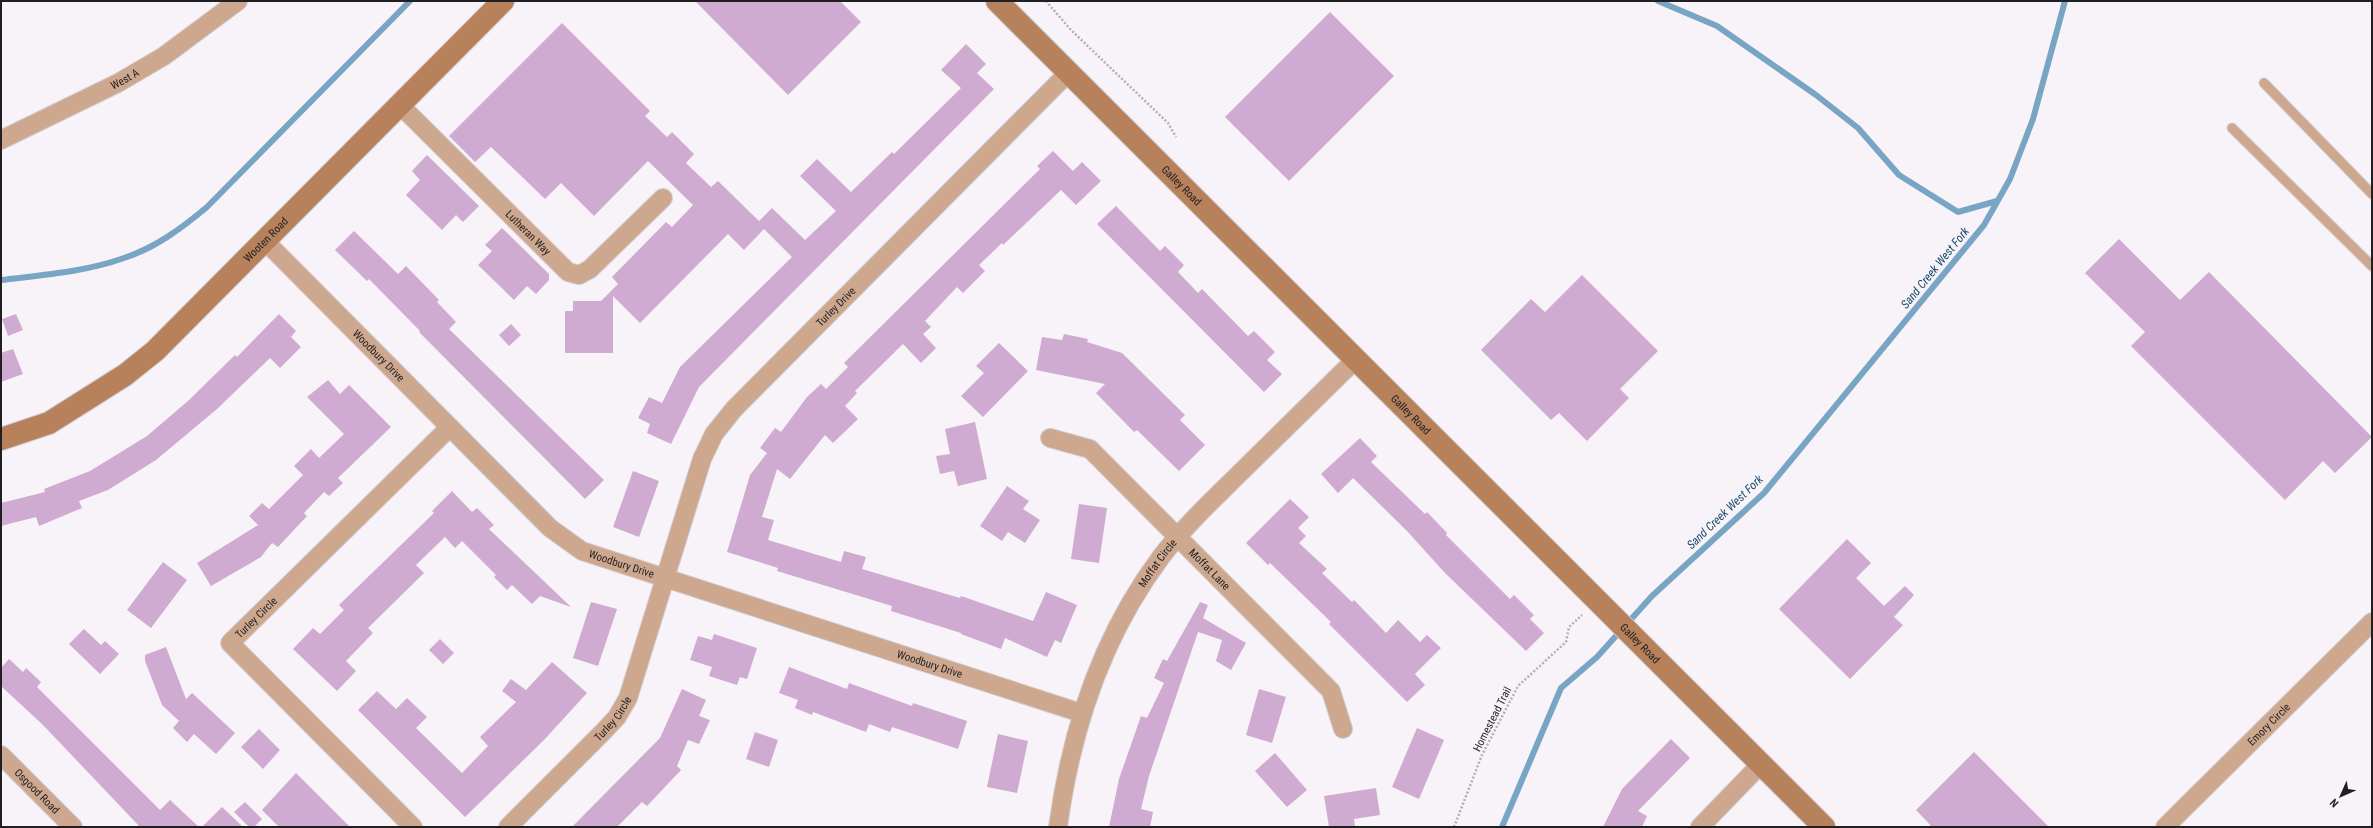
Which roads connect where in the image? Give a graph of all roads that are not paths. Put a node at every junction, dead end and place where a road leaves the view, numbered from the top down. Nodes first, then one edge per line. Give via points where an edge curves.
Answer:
1 (238, 1) edge
2 (503, 1) edge
3 (997, 1) edge
4 (1069, 72) junction
5 (2264, 83) dead end
6 (400, 105) junction
7 (2232, 128) dead end
8 (1, 140) edge
9 (2372, 194) edge
10 (663, 198) dead end
11 (266, 242) junction
12 (2372, 266) edge
13 (1356, 359) junction
14 (450, 427) junction
15 (1050, 438) dead end
16 (1, 439) edge
17 (1179, 538) junction
18 (666, 580) junction
19 (2372, 622) edge
20 (1081, 714) junction
21 (1343, 729) dead end
22 (1, 755) edge
23 (1761, 764) junction
24 (73, 827) edge
25 (413, 827) edge
26 (508, 827) edge
27 (1058, 827) edge
28 (1700, 827) edge
29 (1824, 827) edge
30 (2165, 827) edge

1 - 8 street, West A via 164,56 118,83
2 - 6 main road, Wooten Road
3 - 4 main road, Galley Road
4 - 13 main road, Galley Road
4 - 18 street, Turley Drive via 734,409 714,434 702,460
5 - 9 lane
6 - 10 street, Lutheran Way via 568,272 579,275 590,269
6 - 11 main road, Wooten Road
7 - 12 lane
11 - 14 street, Woodbury Drive
11 - 16 main road, Wooten Road via 155,351 125,375 49,423
13 - 17 street, Moffat Circle via 1204,508
13 - 23 main road, Galley Road
14 - 18 street, Woodbury Drive via 564,540 582,551
14 - 25 street, Turley Circle via 230,643
15 - 17 street, Moffat Lane via 1090,448
17 - 20 street, Moffat Circle via 1162,556 1128,607 1095,676
17 - 21 street, Moffat Lane via 1331,691
18 - 20 street, Woodbury Drive
18 - 26 street, Turley Circle via 628,698 617,717
19 - 30 street, Emory Circle
20 - 27 street, Moffat Circle via 1064,778
22 - 24 street, Osgood Road
23 - 28 street
23 - 29 main road, Galley Road

